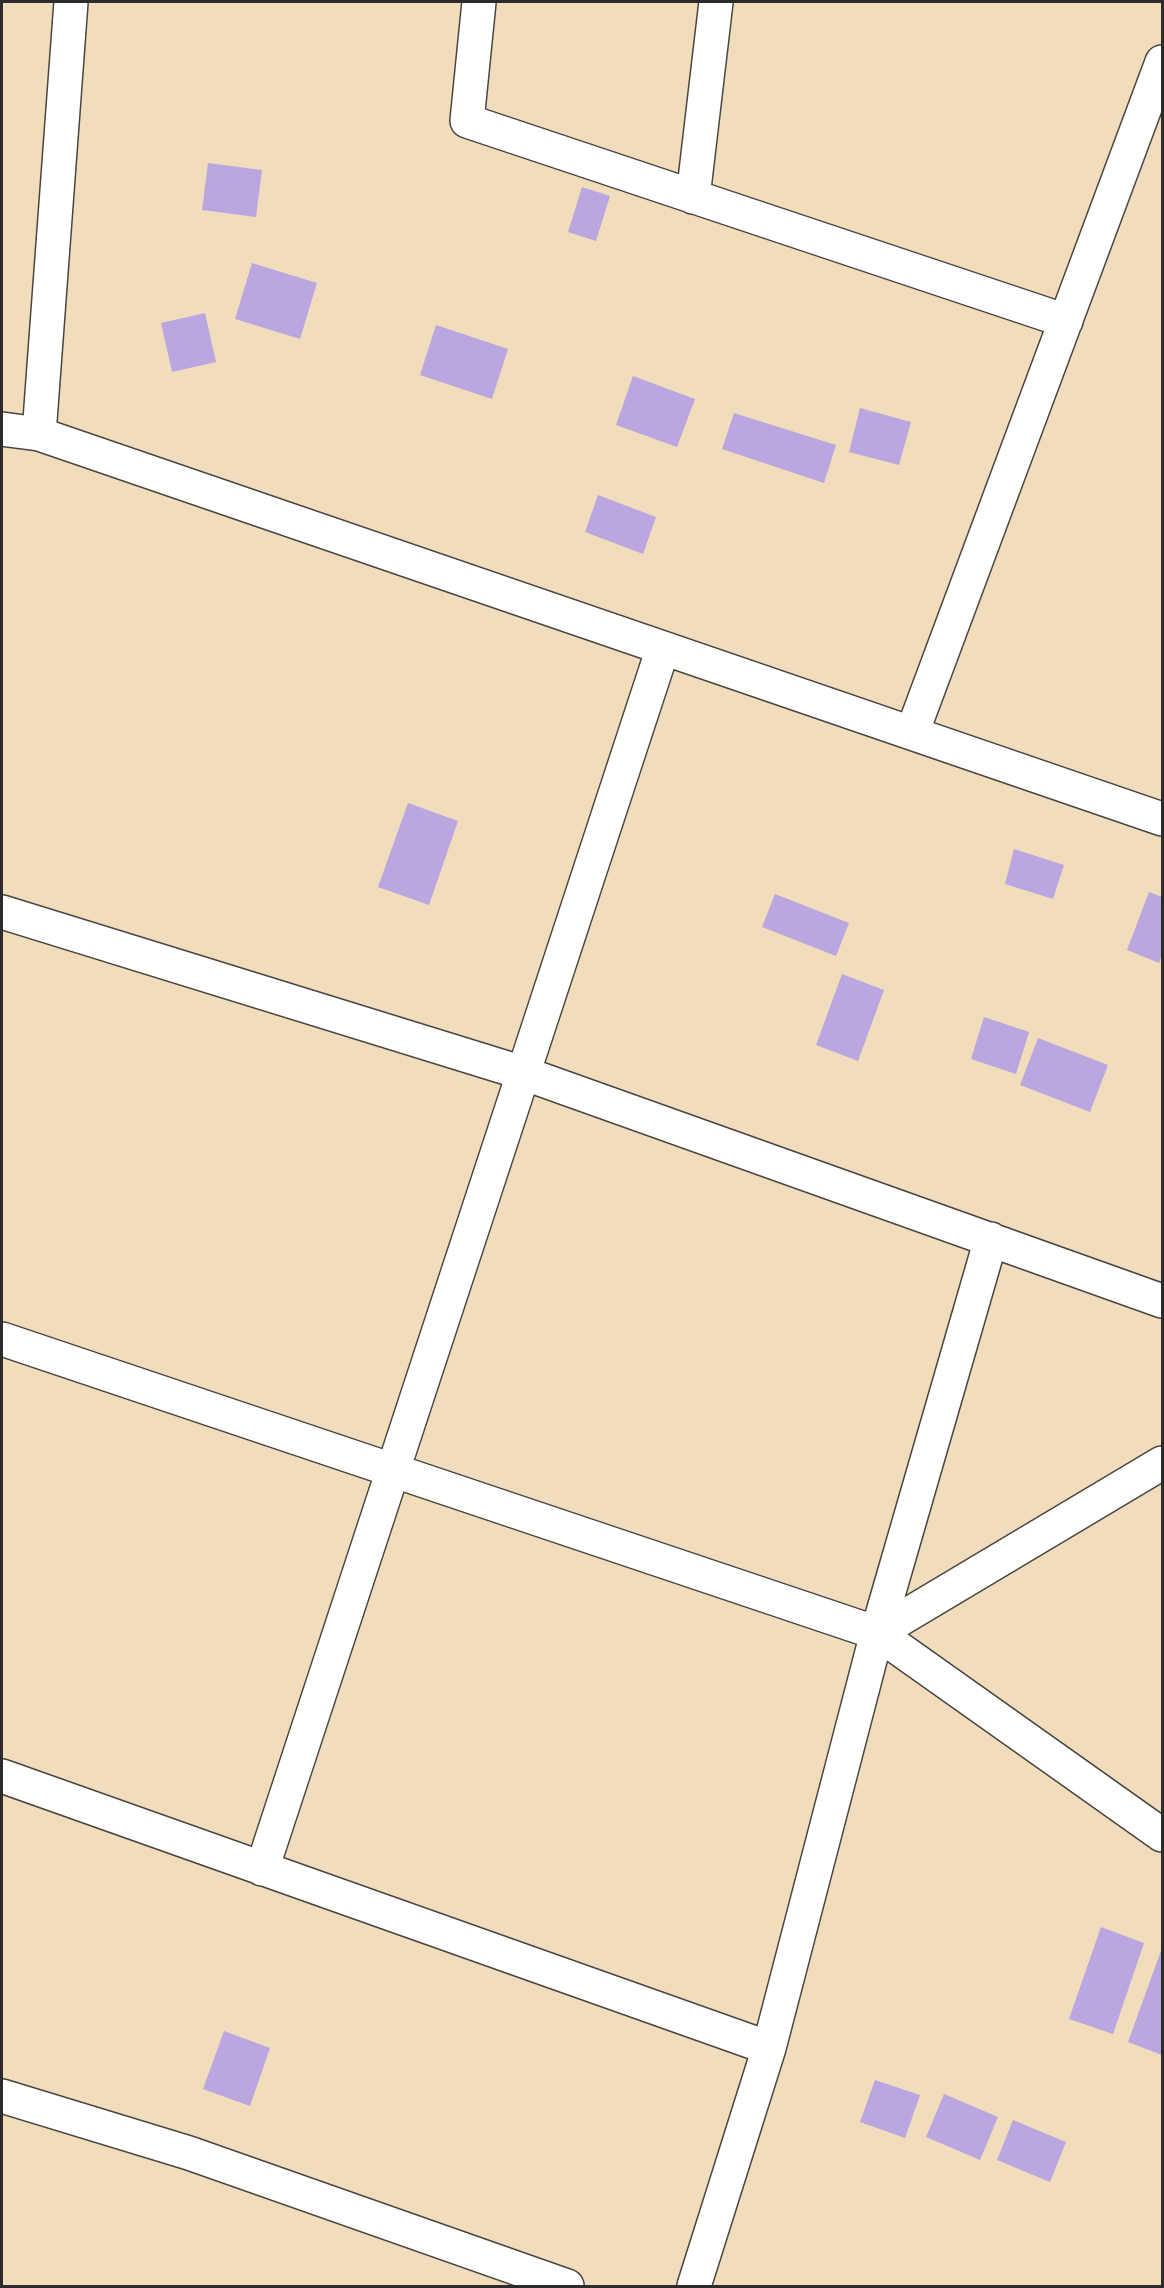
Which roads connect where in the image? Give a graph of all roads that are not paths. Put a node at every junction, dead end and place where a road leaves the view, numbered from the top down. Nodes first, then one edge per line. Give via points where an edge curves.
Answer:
1 (71, 2) edge
2 (479, 2) edge
3 (716, 2) edge
4 (1162, 62) edge
5 (693, 197) junction
6 (1066, 321) junction
7 (2, 429) edge
8 (39, 434) junction
9 (663, 648) junction
10 (912, 733) junction
11 (1162, 819) edge
12 (2, 912) edge
13 (524, 1073) junction
14 (991, 1239) junction
15 (1162, 1300) edge
16 (2, 1339) edge
17 (1162, 1463) edge
18 (393, 1470) junction
19 (877, 1633) junction
20 (2, 1776) edge
21 (1161, 1833) edge
22 (262, 1869) junction
23 (769, 2048) junction
24 (2, 2096) edge
25 (567, 2286) edge
26 (694, 2286) edge

1 - 8 street
2 - 5 street via 467,121
3 - 5 street
4 - 6 street
5 - 6 street
6 - 10 street
7 - 8 street
8 - 9 street
9 - 10 street
9 - 13 street
10 - 11 street
12 - 13 street
13 - 14 street
13 - 18 street
14 - 15 street
14 - 19 street
16 - 18 street
17 - 19 street
18 - 19 street
18 - 22 street
19 - 21 street
19 - 23 street
20 - 22 street
22 - 23 street
23 - 26 street
24 - 25 street via 189,2153

